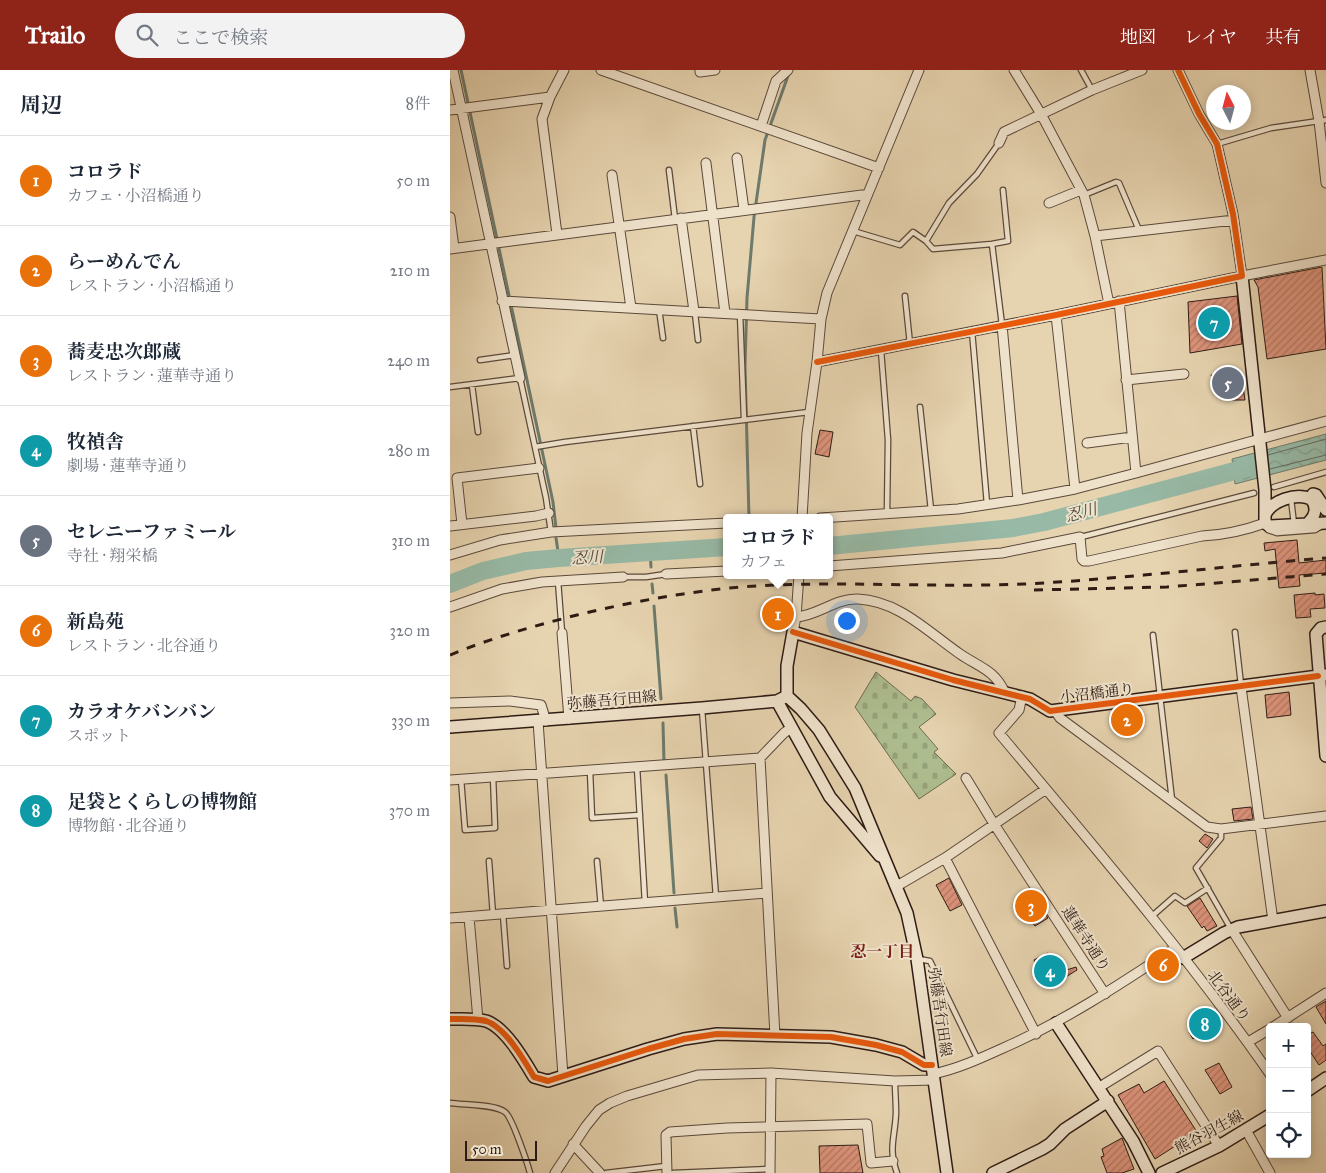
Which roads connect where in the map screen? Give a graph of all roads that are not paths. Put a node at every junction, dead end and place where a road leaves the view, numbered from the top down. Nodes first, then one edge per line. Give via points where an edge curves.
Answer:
1 (453, 70) edge
2 (564, 70) edge
3 (601, 70) edge
4 (700, 70) edge
5 (715, 70) edge
6 (775, 70) edge
7 (788, 70) edge
8 (919, 70) edge
9 (1014, 70) edge
10 (1081, 70) edge
11 (1142, 70) edge
12 (1178, 70) edge
13 (1310, 70) edge
14 (776, 80) junction
15 (1092, 90) junction
16 (550, 97) junction
17 (461, 108) junction
18 (450, 110) edge
19 (1041, 114) junction
20 (1322, 120) edge
21 (761, 126) junction
22 (999, 142) joint
23 (1217, 144) junction
24 (737, 158) dead end
25 (706, 163) dead end
26 (880, 168) junction
27 (669, 170) dead end
28 (612, 175) dead end
29 (1326, 183) edge
30 (1003, 190) dead end
31 (1082, 193) junction
32 (867, 196) junction
33 (1049, 203) dead end
34 (744, 210) junction
35 (713, 214) junction
36 (450, 217) edge
37 (678, 218) junction
38 (1234, 220) junction
39 (619, 226) junction
40 (854, 231) junction
41 (1139, 231) junction
42 (557, 234) junction
43 (1095, 236) junction
44 (926, 241) junction
45 (490, 244) junction
46 (992, 244) junction
47 (452, 249) edge
48 (1326, 260) edge
49 (1242, 276) junction
50 (906, 296) dead end
51 (502, 301) junction
52 (1120, 301) junction
53 (1109, 304) junction
54 (631, 308) junction
55 (660, 309) junction
56 (694, 311) junction
57 (725, 313) junction
58 (740, 314) junction
59 (1056, 316) junction
60 (821, 319) junction
61 (1002, 325) junction
62 (972, 331) junction
63 (663, 338) dead end
64 (698, 340) dead end
65 (910, 344) junction
66 (881, 350) junction
67 (514, 355) junction
68 (480, 360) dead end
69 (817, 362) junction
70 (1184, 374) dead end
71 (520, 378) junction
72 (1126, 380) junction
73 (472, 384) junction
74 (450, 387) edge
75 (920, 408) dead end
76 (809, 412) junction
77 (744, 420) junction
78 (1326, 421) edge
79 (693, 426) junction
80 (478, 432) dead end
81 (1132, 437) junction
82 (1259, 440) junction
83 (1087, 443) dead end
84 (535, 447) junction
85 (539, 468) junction
86 (1326, 472) edge
87 (1136, 473) junction
88 (700, 484) dead end
89 (1074, 489) junction
90 (1264, 489) junction
91 (1290, 498) junction
92 (1018, 500) junction
93 (987, 505) junction
94 (1326, 510) edge
95 (931, 512) junction
96 (548, 513) junction
97 (802, 514) edge
98 (887, 515) junction
99 (833, 517) edge
100 (1266, 521) junction
101 (1309, 522) junction
102 (723, 523) edge
103 (1326, 523) edge
104 (462, 524) junction
105 (450, 526) edge
106 (1295, 528) junction
107 (551, 532) junction
108 (1080, 537) junction
109 (450, 555) edge
110 (833, 566) edge
111 (723, 571) edge
112 (666, 574) joint
113 (623, 577) joint
114 (799, 579) edge
115 (558, 581) junction
116 (450, 606) edge
117 (796, 617) junction
118 (1326, 628) edge
119 (793, 632) junction
120 (1235, 632) dead end
121 (562, 633) joint
122 (1152, 635) dead end
123 (1322, 676) edge
124 (1241, 687) junction
125 (1004, 693) junction
126 (1022, 696) junction
127 (1160, 697) junction
128 (782, 698) junction
129 (450, 703) edge
130 (702, 708) junction
131 (1055, 711) junction
132 (569, 719) junction
133 (542, 721) junction
134 (450, 727) edge
135 (792, 728) junction
136 (1326, 755) edge
137 (760, 758) junction
138 (706, 762) junction
139 (637, 767) junction
140 (590, 771) junction
141 (541, 774) junction
142 (493, 776) junction
143 (966, 778) dead end
144 (461, 779) junction
145 (450, 780) edge
146 (1046, 789) junction
147 (1172, 803) junction
148 (640, 815) junction
149 (1326, 816) edge
150 (994, 824) junction
151 (1260, 824) junction
152 (1221, 829) junction
153 (944, 858) junction
154 (489, 861) dead end
155 (597, 861) dead end
156 (884, 861) junction
157 (897, 886) junction
158 (1208, 888) junction
159 (766, 893) junction
160 (716, 897) junction
161 (645, 903) junction
162 (601, 907) junction
163 (550, 910) junction
164 (1326, 911) edge
165 (503, 914) junction
166 (493, 915) junction
167 (469, 917) junction
168 (1151, 917) junction
169 (450, 918) edge
170 (1273, 921) junction
171 (1232, 930) junction
172 (1175, 948) junction
173 (1183, 958) junction
174 (917, 959) junction
175 (506, 966) dead end
176 (1326, 993) edge
177 (1105, 994) junction
178 (1288, 1018) junction
179 (450, 1019) edge
180 (478, 1020) junction
181 (1056, 1023) junction
182 (1280, 1023) edge
183 (1266, 1031) edge
184 (1036, 1034) junction
185 (775, 1036) junction
186 (1248, 1042) junction
187 (978, 1060) junction
188 (1266, 1068) edge
189 (771, 1073) junction
190 (933, 1073) junction
191 (563, 1076) junction
192 (1326, 1078) edge
193 (895, 1081) junction
194 (1098, 1088) junction
195 (1311, 1088) edge
196 (1108, 1101) junction
197 (450, 1103) edge
198 (1266, 1118) edge
199 (770, 1127) junction
200 (1246, 1130) junction
201 (573, 1144) junction
202 (1219, 1146) junction
203 (893, 1161) junction
204 (669, 1171) edge
205 (770, 1171) edge
206 (530, 1173) edge
207 (555, 1173) edge
208 (600, 1173) edge
209 (606, 1173) edge
210 (897, 1173) edge
211 (947, 1173) edge
212 (993, 1173) edge
213 (1149, 1173) edge
214 (1162, 1173) edge
215 (1270, 1173) edge

1 - 17 street
2 - 16 street
3 - 21 street
4 - 5 street
6 - 14 street
7 - 14 street
8 - 26 street
9 - 19 street
10 - 15 lane
11 - 15 street
12 - 23 street via 1198,114
13 - 20 street
14 - 21 street
15 - 19 street
16 - 17 street
16 - 42 street via 542,119
17 - 18 street
17 - 45 street
19 - 22 street via 1004,132
19 - 31 street
20 - 23 lane via 1271,128
20 - 29 street
21 - 26 street
22 - 44 lane via 989,159 948,203
23 - 38 street
24 - 34 street
25 - 35 street
26 - 32 street
27 - 37 lane
28 - 39 street
30 - 46 lane via 1008,240
31 - 33 street
31 - 41 lane via 1118,183
31 - 43 street
32 - 34 street
32 - 40 street
34 - 35 street
35 - 37 street
35 - 57 street
36 - 47 street
37 - 39 street
37 - 56 street
38 - 41 street
38 - 49 street
39 - 42 street
39 - 54 street
40 - 44 lane via 900,245 913,232
40 - 60 street via 827,293
41 - 43 street
42 - 45 street
43 - 53 street
44 - 46 lane via 933,249
45 - 47 street
45 - 51 street
46 - 61 lane
48 - 49 street
49 - 52 street
49 - 82 street
50 - 65 lane
51 - 54 street
51 - 67 street
52 - 53 street
52 - 72 street
53 - 59 street
54 - 55 street
55 - 56 street
55 - 63 lane
56 - 57 street
56 - 64 lane
57 - 58 street
58 - 60 street
58 - 77 lane
59 - 61 street
59 - 89 street
60 - 69 street
61 - 62 street
61 - 92 street
62 - 65 street
62 - 93 lane
65 - 66 street
66 - 69 street
66 - 98 lane via 888,440
67 - 68 lane
67 - 71 street
69 - 76 street
70 - 72 street
71 - 73 lane
71 - 84 lane
72 - 81 street
73 - 74 lane
73 - 80 lane
75 - 95 lane
76 - 77 lane
76 - 97 street
77 - 79 lane
78 - 82 street
79 - 84 lane
79 - 88 lane
81 - 83 street
81 - 87 street
82 - 87 street
82 - 90 street
84 - 85 lane
85 - 96 lane
85 - 104 street via 457,478
86 - 90 lane
87 - 89 street
89 - 92 street
90 - 91 street via 1274,499
90 - 100 street
90 - 108 lane
91 - 94 street via 1311,492
91 - 100 street via 1272,505
91 - 101 street via 1308,497 1313,501 1314,517
91 - 106 lane
92 - 93 street
93 - 95 street
95 - 98 street
96 - 104 street
96 - 107 lane
98 - 99 street
100 - 106 street
100 - 108 street via 1257,526 1088,561 1082,559
101 - 103 street
101 - 106 street
102 - 107 street
103 - 106 lane via 1316,530
104 - 105 street
107 - 109 street via 500,540
108 - 110 street via 1002,553
111 - 112 street
112 - 113 lane
113 - 115 street
114 - 117 street
115 - 116 street via 502,589
115 - 121 lane
117 - 119 street
117 - 125 street via 844,601 877,602 912,618 984,668 997,678
118 - 123 street via 1321,628 1316,634
119 - 125 street, 小沼橋通り
119 - 128 street
120 - 124 lane
121 - 132 street
122 - 127 lane
123 - 124 street, 小沼橋通り
123 - 136 street
124 - 127 street, 小沼橋通り
124 - 151 street
125 - 126 street, 小沼橋通り
126 - 131 street, 小沼橋通り
126 - 146 street, 北谷通り via 1019,710 999,733
127 - 131 street, 小沼橋通り
127 - 147 lane
128 - 130 street, 弥藤吾行田線
128 - 135 street, 弥藤吾行田線
128 - 156 street, 弥藤吾行田線 via 801,709 819,730 855,788
129 - 133 street via 510,700 541,704
130 - 132 street, 弥藤吾行田線
130 - 138 lane
131 - 147 street
132 - 133 street, 弥藤吾行田線
133 - 134 street, 弥藤吾行田線
133 - 141 street
135 - 137 street via 784,732
135 - 156 street, 弥藤吾行田線 via 836,806
137 - 138 street
137 - 159 street
138 - 139 street
138 - 160 lane
139 - 140 street
139 - 148 lane
140 - 141 street
140 - 148 lane via 592,818
141 - 142 street
141 - 163 street
142 - 144 street
142 - 144 lane via 495,828 465,830
143 - 150 street, 蓮華寺通り
144 - 145 street
146 - 150 street
146 - 168 street, 北谷通り
147 - 152 street via 1207,827
148 - 161 lane
149 - 151 street
150 - 153 street
150 - 177 street, 蓮華寺通り
151 - 152 street
151 - 170 street
152 - 158 lane via 1220,838 1196,868
153 - 157 street
153 - 184 street
154 - 166 lane
155 - 162 lane
156 - 157 street, 弥藤吾行田線
157 - 174 street, 弥藤吾行田線 via 907,913
158 - 168 lane via 1185,903 1175,896
158 - 171 lane
159 - 160 street
159 - 185 street
160 - 161 street
161 - 162 street
162 - 163 street
163 - 165 street
163 - 191 street
164 - 170 street
165 - 166 street
165 - 175 lane
166 - 167 street
167 - 169 street
167 - 180 street
168 - 172 street, 北谷通り
170 - 171 street
171 - 173 street
171 - 178 street
172 - 173 street, 北谷通り
172 - 177 street
173 - 186 street, 北谷通り
174 - 187 lane via 930,961
174 - 190 street, 弥藤吾行田線
176 - 178 street
177 - 181 street
178 - 182 street
179 - 180 street
180 - 191 street via 496,1027 523,1058 534,1077 548,1081
181 - 184 street
181 - 194 street
183 - 186 street
184 - 187 street
185 - 190 street via 831,1037 876,1045 902,1052
185 - 191 street via 717,1034 684,1039
186 - 188 street, 北谷通り
187 - 190 street
189 - 193 street
189 - 199 street
189 - 201 street via 698,1075 627,1096 599,1110
190 - 193 street
190 - 211 street, 弥藤吾行田線
192 - 195 street
193 - 203 lane
194 - 196 street
194 - 202 street via 1158,1051
196 - 212 street via 1065,1128 1050,1144
196 - 213 street
197 - 206 lane via 499,1108 507,1113
198 - 200 street, 熊谷羽生線
199 - 203 street via 867,1124 871,1162
199 - 204 street via 670,1132 666,1135
199 - 205 street
200 - 202 street, 熊谷羽生線
200 - 215 street
201 - 207 street
201 - 208 street
202 - 214 street, 熊谷羽生線
203 - 210 lane
204 - 205 lane
204 - 209 lane

